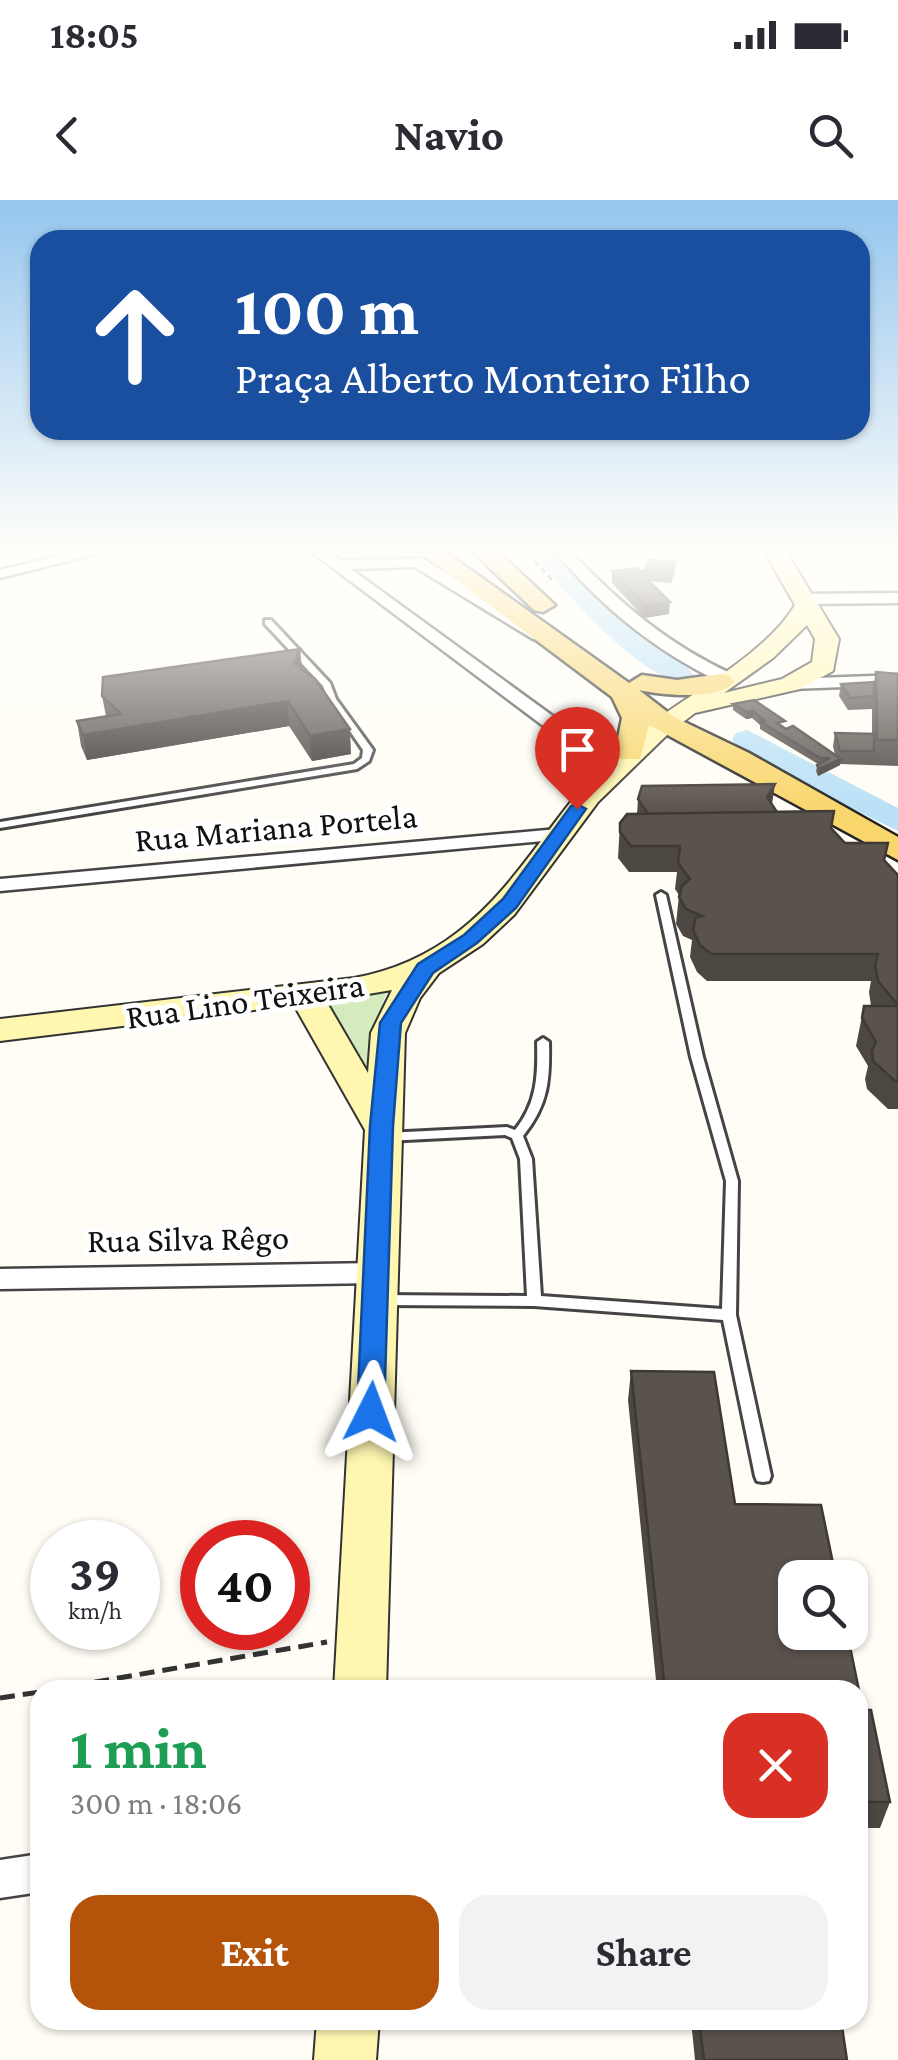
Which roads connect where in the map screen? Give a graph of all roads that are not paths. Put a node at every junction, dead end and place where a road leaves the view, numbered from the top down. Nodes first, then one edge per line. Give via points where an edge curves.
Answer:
1 (285, 640) edge
2 (445, 640) edge
3 (549, 640) edge
4 (555, 640) edge
5 (580, 640) edge
6 (655, 640) edge
7 (780, 640) edge
8 (812, 640) edge
9 (826, 640) edge
10 (565, 647) junction
11 (829, 651) junction
12 (753, 659) junction
13 (723, 680) junction
14 (898, 680) edge
15 (790, 684) junction
16 (632, 687) junction
17 (672, 718) junction
18 (622, 761) junction
19 (0, 825) edge
20 (558, 835) junction
21 (898, 850) edge
22 (0, 885) edge
23 (662, 895) dead end
24 (425, 969) junction
25 (305, 994) junction
26 (0, 1030) edge
27 (543, 1042) dead end
28 (382, 1132) junction
29 (517, 1136) junction
30 (0, 1280) edge
31 (376, 1287) junction
32 (534, 1302) junction
33 (730, 1315) junction
34 (763, 1476) dead end
35 (360, 1680) edge
36 (30, 1874) edge
37 (0, 1879) edge
38 (347, 2030) edge
39 (345, 2060) edge

1 - 19 lane via 327,685 368,750 356,766
2 - 18 street
3 - 10 street
4 - 10 main road
5 - 16 main road
6 - 13 street
7 - 12 street, Rua Lino Teixeira
8 - 11 street
9 - 11 street
10 - 16 main road
11 - 15 street via 824,666
12 - 13 street, Rua Lino Teixeira
12 - 15 street via 762,678
13 - 16 main road
13 - 17 street, Rua Lino Teixeira
14 - 15 street
15 - 17 street
16 - 17 main road
16 - 18 main road via 636,718
17 - 18 street, Rua Lino Teixeira
17 - 21 main road
18 - 20 street, Rua Lino Teixeira
20 - 22 street, Rua Mariana Portela
20 - 24 street, Rua Lino Teixeira via 496,918
23 - 33 lane via 732,1181
24 - 25 street, Rua Lino Teixeira via 392,981
24 - 28 street via 391,1023
25 - 26 street, Rua Lino Teixeira
25 - 28 street
27 - 29 lane via 544,1082 535,1115
28 - 29 lane
28 - 31 street
29 - 32 lane via 526,1159
30 - 31 street, Rua Silva Rêgo
31 - 32 lane
31 - 35 street
32 - 33 lane
33 - 34 lane
36 - 37 street
38 - 39 street

